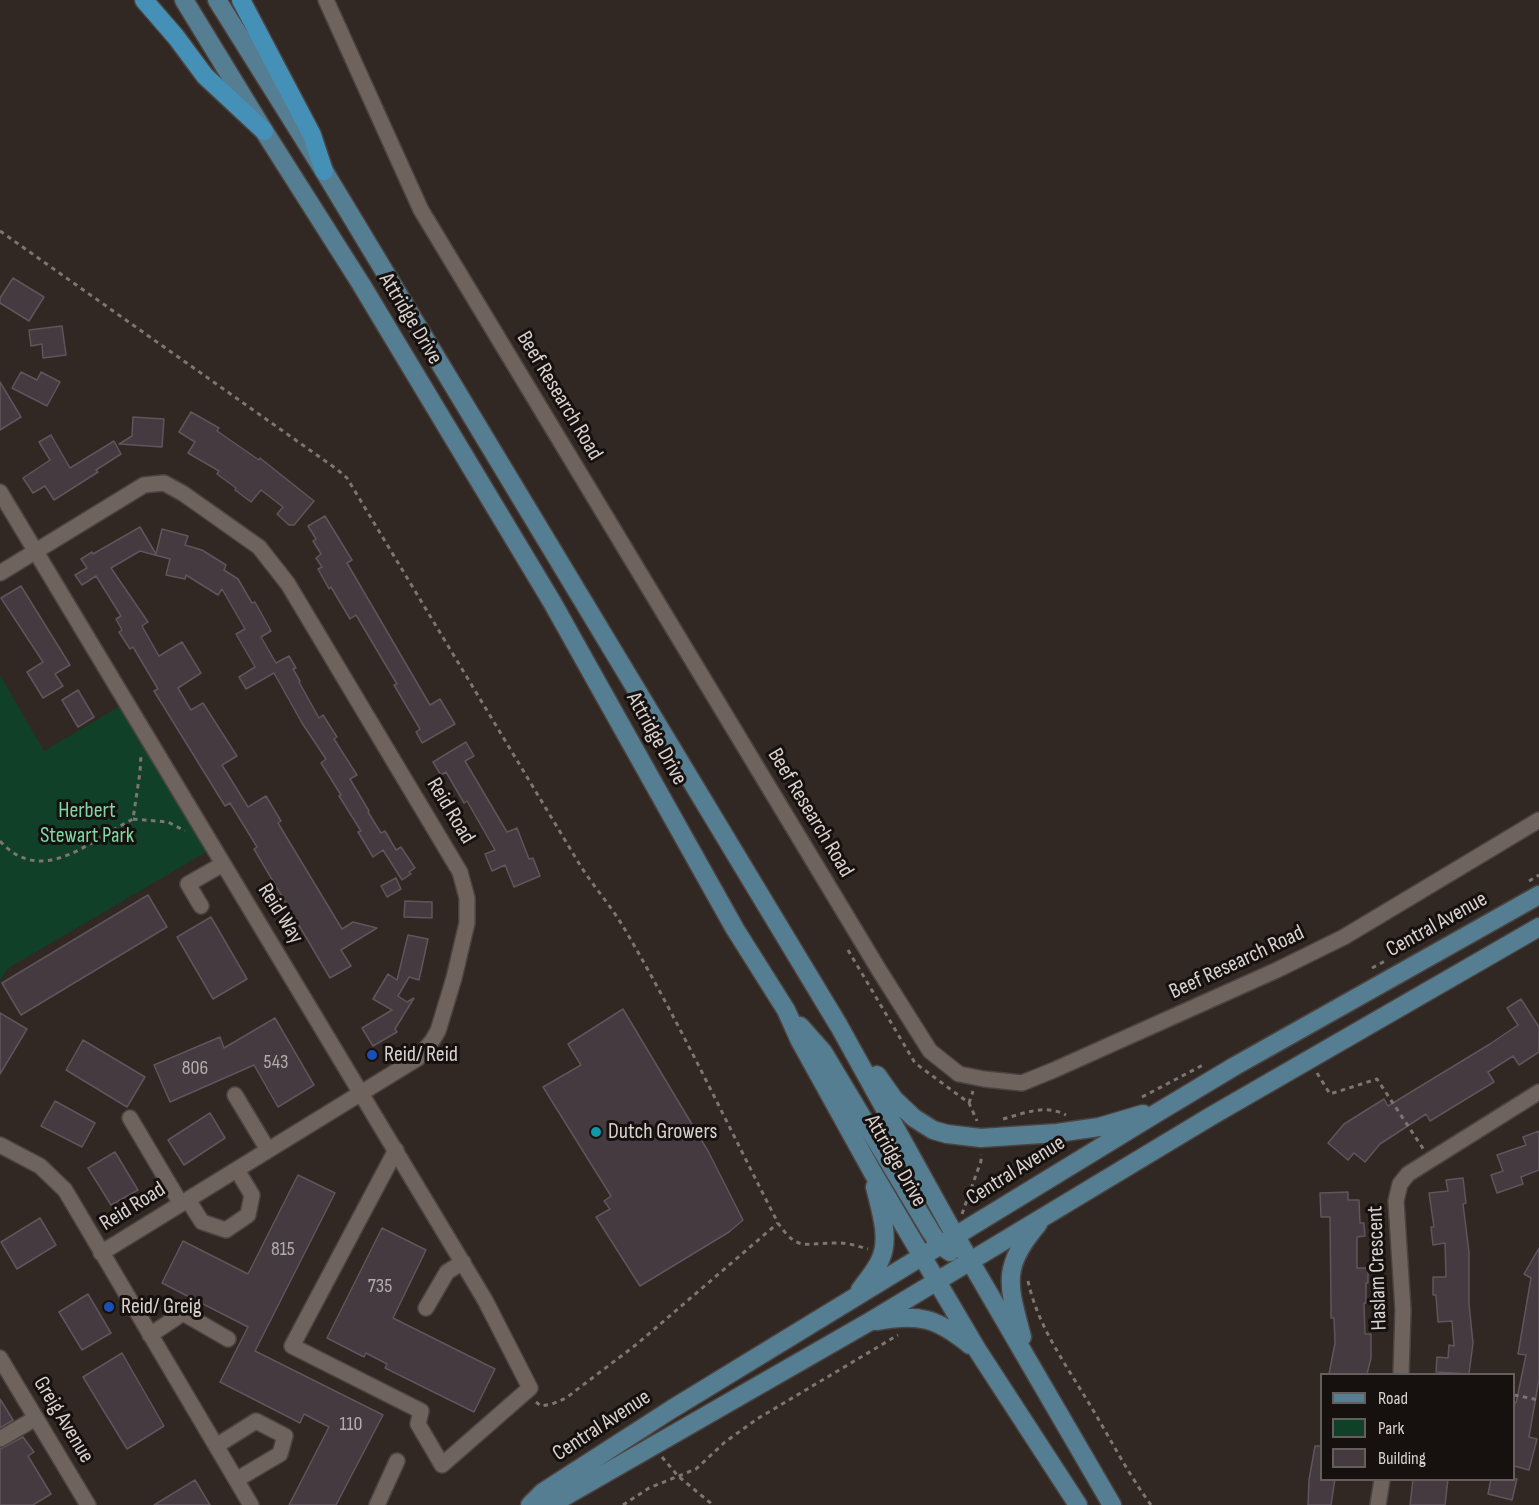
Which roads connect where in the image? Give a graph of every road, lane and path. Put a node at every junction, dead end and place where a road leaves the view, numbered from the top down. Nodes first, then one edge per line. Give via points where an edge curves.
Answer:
1 (144, 0) edge
2 (184, 0) edge
3 (217, 0) edge
4 (241, 0) edge
5 (326, 0) edge
6 (264, 131) junction
7 (324, 171) junction
8 (0, 231) edge
9 (0, 492) edge
10 (37, 551) junction
11 (0, 573) edge
12 (141, 753) dead end
13 (133, 819) junction
14 (1539, 820) edge
15 (188, 833) dead end
16 (0, 841) edge
17 (223, 864) junction
18 (1539, 875) edge
19 (1520, 886) dead end
20 (1539, 895) edge
21 (201, 906) dead end
22 (1539, 927) edge
23 (1389, 959) dead end
24 (1371, 969) dead end
25 (786, 1010) junction
26 (839, 1026) junction
27 (1207, 1063) dead end
28 (1318, 1075) dead end
29 (1539, 1092) edge
30 (361, 1094) junction
31 (235, 1095) dead end
32 (1140, 1098) dead end
33 (969, 1103) dead end
34 (1160, 1111) junction
35 (1068, 1116) dead end
36 (130, 1118) dead end
37 (996, 1122) dead end
38 (978, 1125) dead end
39 (0, 1145) edge
40 (1423, 1148) dead end
41 (268, 1150) junction
42 (396, 1150) junction
43 (237, 1170) junction
44 (873, 1173) junction
45 (184, 1202) junction
46 (1047, 1214) junction
47 (778, 1223) junction
48 (956, 1236) junction
49 (940, 1245) junction
50 (883, 1252) junction
51 (101, 1253) junction
52 (923, 1255) junction
53 (971, 1260) junction
54 (463, 1262) junction
55 (1028, 1274) dead end
56 (937, 1280) junction
57 (854, 1297) junction
58 (426, 1308) dead end
59 (869, 1322) junction
60 (903, 1332) dead end
61 (150, 1335) junction
62 (228, 1339) dead end
63 (978, 1351) junction
64 (0, 1358) edge
65 (1030, 1362) junction
66 (1401, 1373) edge
67 (523, 1394) junction
68 (1515, 1395) edge
69 (1539, 1400) edge
70 (36, 1418) junction
71 (0, 1439) edge
72 (216, 1446) junction
73 (653, 1447) junction
74 (397, 1461) dead end
75 (678, 1476) junction
76 (236, 1480) junction
77 (1382, 1481) edge
78 (88, 1505) edge
79 (251, 1505) edge
80 (377, 1505) edge
81 (530, 1505) edge
82 (550, 1505) edge
83 (623, 1505) edge
84 (713, 1505) edge
85 (1078, 1505) edge
86 (1112, 1505) edge
87 (1151, 1505) edge
88 (1378, 1505) edge

1 - 6 highway via 205,76
2 - 6 main road, Attridge Drive
3 - 7 main road, Attridge Drive
4 - 7 highway via 312,135
5 - 14 street, Beef Research Road via 421,210 879,970 930,1051 959,1074 1022,1083 1054,1071 1344,937
6 - 25 main road, Attridge Drive via 552,602 735,929
7 - 26 main road, Attridge Drive
8 - 47 path via 347,478 662,995
9 - 10 street, Reid Way
10 - 11 street, Reid Road
10 - 17 street, Reid Way
10 - 30 street, Reid Road via 144,485 164,483 259,547 288,584 460,872 467,923 438,1031 417,1059
12 - 13 path
13 - 15 path via 168,822
13 - 16 path via 58,860 35,861 18,856
17 - 21 street via 188,885
17 - 30 street, Reid Way
18 - 19 path
20 - 34 main road, Central Avenue
22 - 46 main road, Central Avenue
23 - 24 path
25 - 44 main road, Attridge Drive
25 - 49 main road via 824,1052
26 - 34 main road via 894,1099 914,1118 947,1134 981,1138 1079,1131
26 - 48 main road, Attridge Drive
27 - 32 path
28 - 40 path via 1330,1094 1377,1079
29 - 66 street, Haslam Crescent via 1408,1174 1400,1184 1396,1201 1403,1310
30 - 41 street, Reid Road
30 - 42 street, Reid Way
31 - 41 street
33 - 38 path
34 - 48 main road, Central Avenue
35 - 37 path via 1049,1109
36 - 45 street
39 - 51 street, Reid Road via 39,1166 64,1190
41 - 43 street, Reid Road
42 - 54 street, Reid Way
42 - 67 street via 292,1346 421,1411 418,1424 442,1465
43 - 45 street, Reid Road
43 - 45 street via 252,1195 248,1215 226,1230 202,1222
44 - 50 main road via 882,1220
44 - 52 main road, Attridge Drive
45 - 51 street, Reid Road
46 - 53 main road, Central Avenue
46 - 65 main road via 1017,1251 1010,1279 1010,1294
47 - 50 path via 800,1244 842,1243
47 - 67 path via 637,1344 566,1398 541,1406
48 - 49 main road, Central Avenue
48 - 53 main road, Attridge Drive
49 - 52 main road, Central Avenue
49 - 53 main road
50 - 57 main road
51 - 61 street, Reid Road
52 - 56 main road, Attridge Drive
52 - 57 main road, Central Avenue
53 - 56 main road, Central Avenue
53 - 65 main road, Attridge Drive
54 - 58 street via 447,1272
54 - 67 street, Reid Way via 530,1388
55 - 87 path via 1031,1296 1053,1342
56 - 59 main road, Central Avenue
56 - 63 main road, Attridge Drive
57 - 81 main road, Central Avenue via 672,1408 543,1492
59 - 63 main road via 908,1316 926,1318 942,1324
59 - 73 main road, Central Avenue
60 - 75 path via 757,1419 696,1469
61 - 62 street via 183,1313
61 - 72 street, Reid Road
63 - 85 main road, Attridge Drive
64 - 70 street, Greig Avenue
65 - 86 main road, Attridge Drive
68 - 69 path
70 - 71 street
70 - 78 street, Greig Avenue
72 - 76 street, Reid Road
72 - 76 street via 256,1421 285,1436 280,1454
73 - 75 path
73 - 82 main road, Central Avenue
74 - 80 street
75 - 83 path
75 - 84 path
76 - 79 street, Reid Road
77 - 88 street

